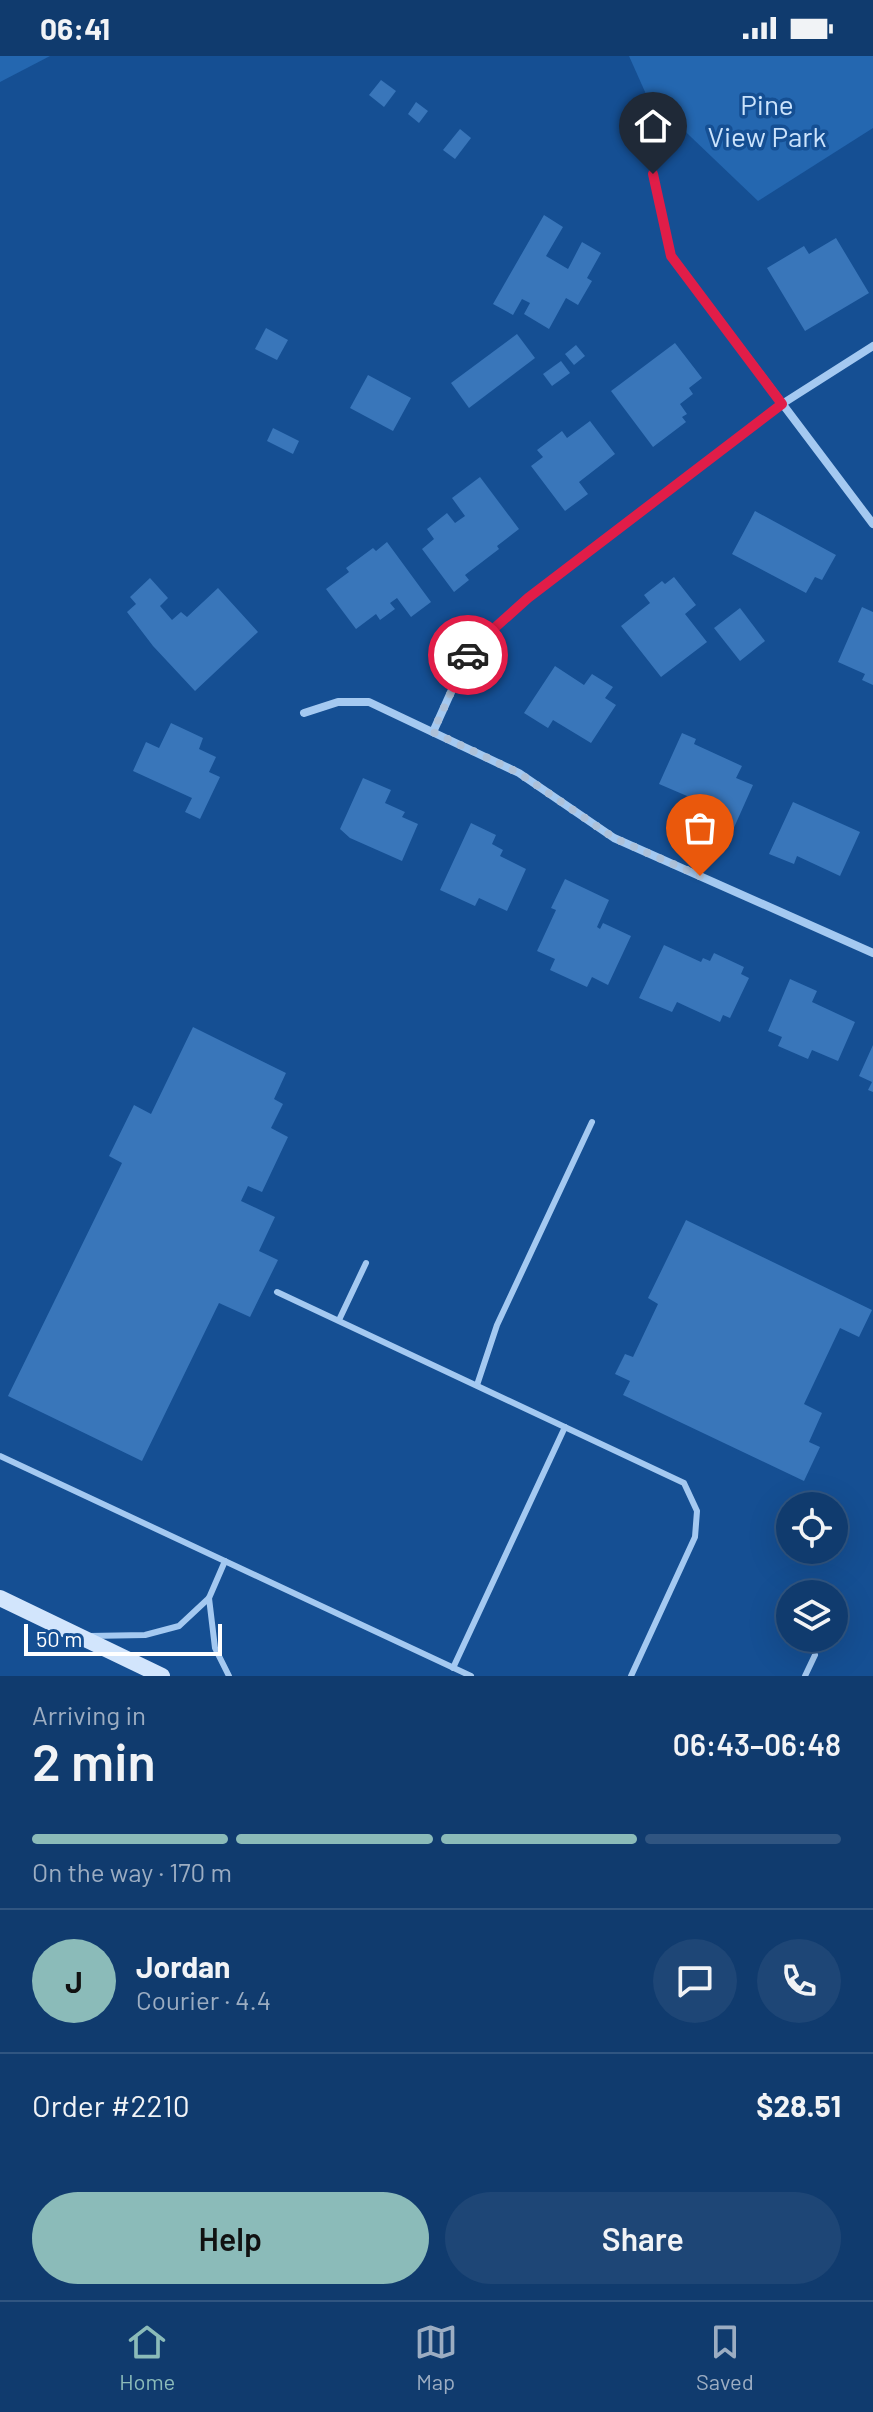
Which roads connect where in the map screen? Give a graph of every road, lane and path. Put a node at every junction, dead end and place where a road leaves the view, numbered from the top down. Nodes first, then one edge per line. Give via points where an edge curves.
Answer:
1 (653, 174) dead end
2 (873, 346) edge
3 (782, 404) junction
4 (873, 524) edge
5 (304, 713) dead end
6 (433, 732) junction
7 (873, 953) edge
8 (592, 1122) dead end
9 (366, 1263) dead end
10 (277, 1292) dead end
11 (339, 1320) junction
12 (477, 1385) junction
13 (565, 1427) junction
14 (0, 1456) edge
15 (225, 1561) junction
16 (0, 1598) edge
17 (209, 1598) junction
18 (79, 1636) junction
19 (815, 1655) dead end
20 (453, 1668) junction
21 (162, 1676) edge
22 (229, 1676) edge
23 (471, 1676) edge
24 (631, 1676) edge
25 (805, 1676) edge

1 - 3 street via 671,256
2 - 3 street
3 - 4 street
3 - 6 street via 528,598 470,650
5 - 6 street via 338,702 369,702
6 - 7 street via 519,773 614,838
8 - 12 lane via 497,1325
9 - 11 lane
10 - 11 lane
11 - 12 lane
12 - 13 lane
13 - 20 lane
13 - 24 lane via 684,1483 697,1511 695,1537
14 - 15 lane
15 - 17 lane
15 - 20 lane
16 - 18 main road
17 - 18 lane via 179,1626 145,1635
17 - 22 lane via 215,1648
18 - 21 main road
19 - 25 lane
20 - 23 lane

